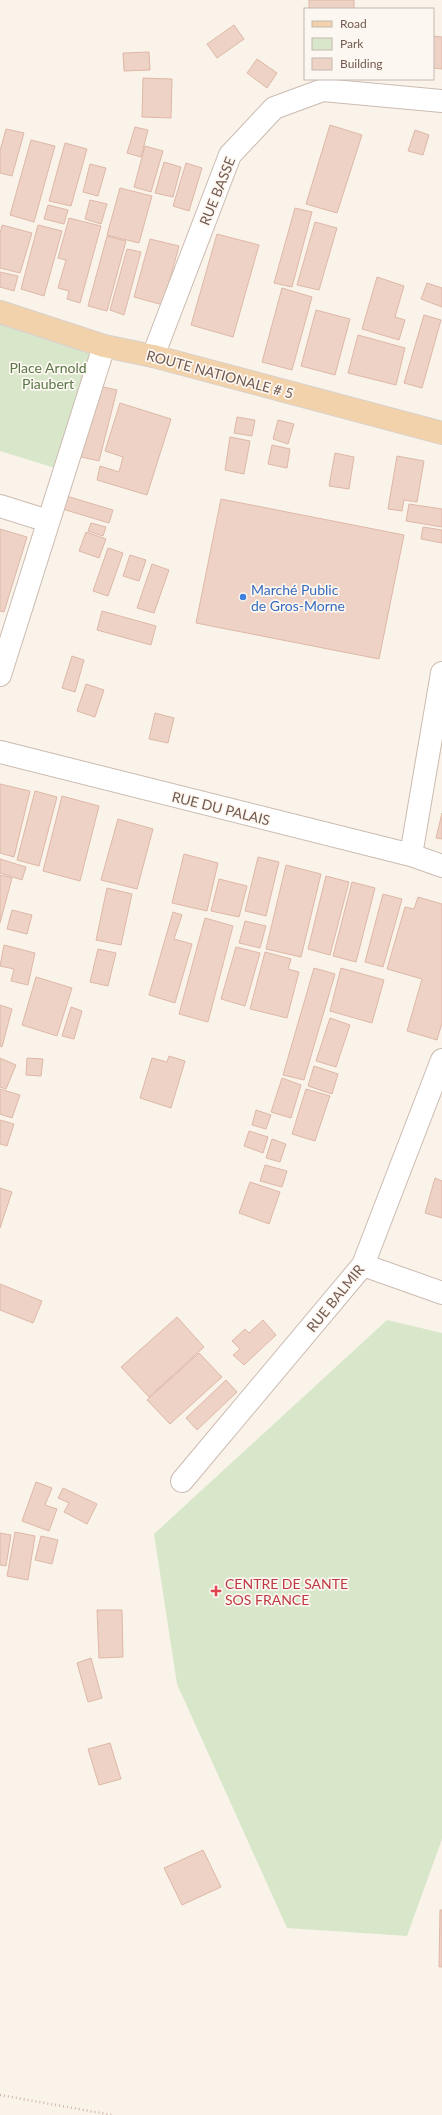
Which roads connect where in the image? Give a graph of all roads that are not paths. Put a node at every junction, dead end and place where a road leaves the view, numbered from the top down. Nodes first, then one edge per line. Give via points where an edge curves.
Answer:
1 (442, 101) edge
2 (0, 312) edge
3 (104, 346) junction
4 (153, 356) junction
5 (442, 433) edge
6 (0, 506) edge
7 (48, 520) junction
8 (442, 673) edge
9 (0, 674) edge
10 (438, 711) edge
11 (0, 752) edge
12 (411, 855) junction
13 (442, 866) edge
14 (442, 1060) edge
15 (363, 1265) junction
16 (442, 1293) edge
17 (182, 1481) dead end

1 - 4 street, RUE BASSE via 323,90 274,108 230,155
2 - 3 main road, ROUTE NATIONALE # 5
3 - 4 main road, ROUTE NATIONALE # 5
3 - 7 street
4 - 5 main road, ROUTE NATIONALE # 5
6 - 7 street
7 - 9 street
8 - 10 street
10 - 12 street
11 - 12 street, RUE DU PALAIS
12 - 13 street, RUE DU PALAIS
14 - 15 street, RUE BALMIR
15 - 16 street
15 - 17 street, RUE BALMIR

